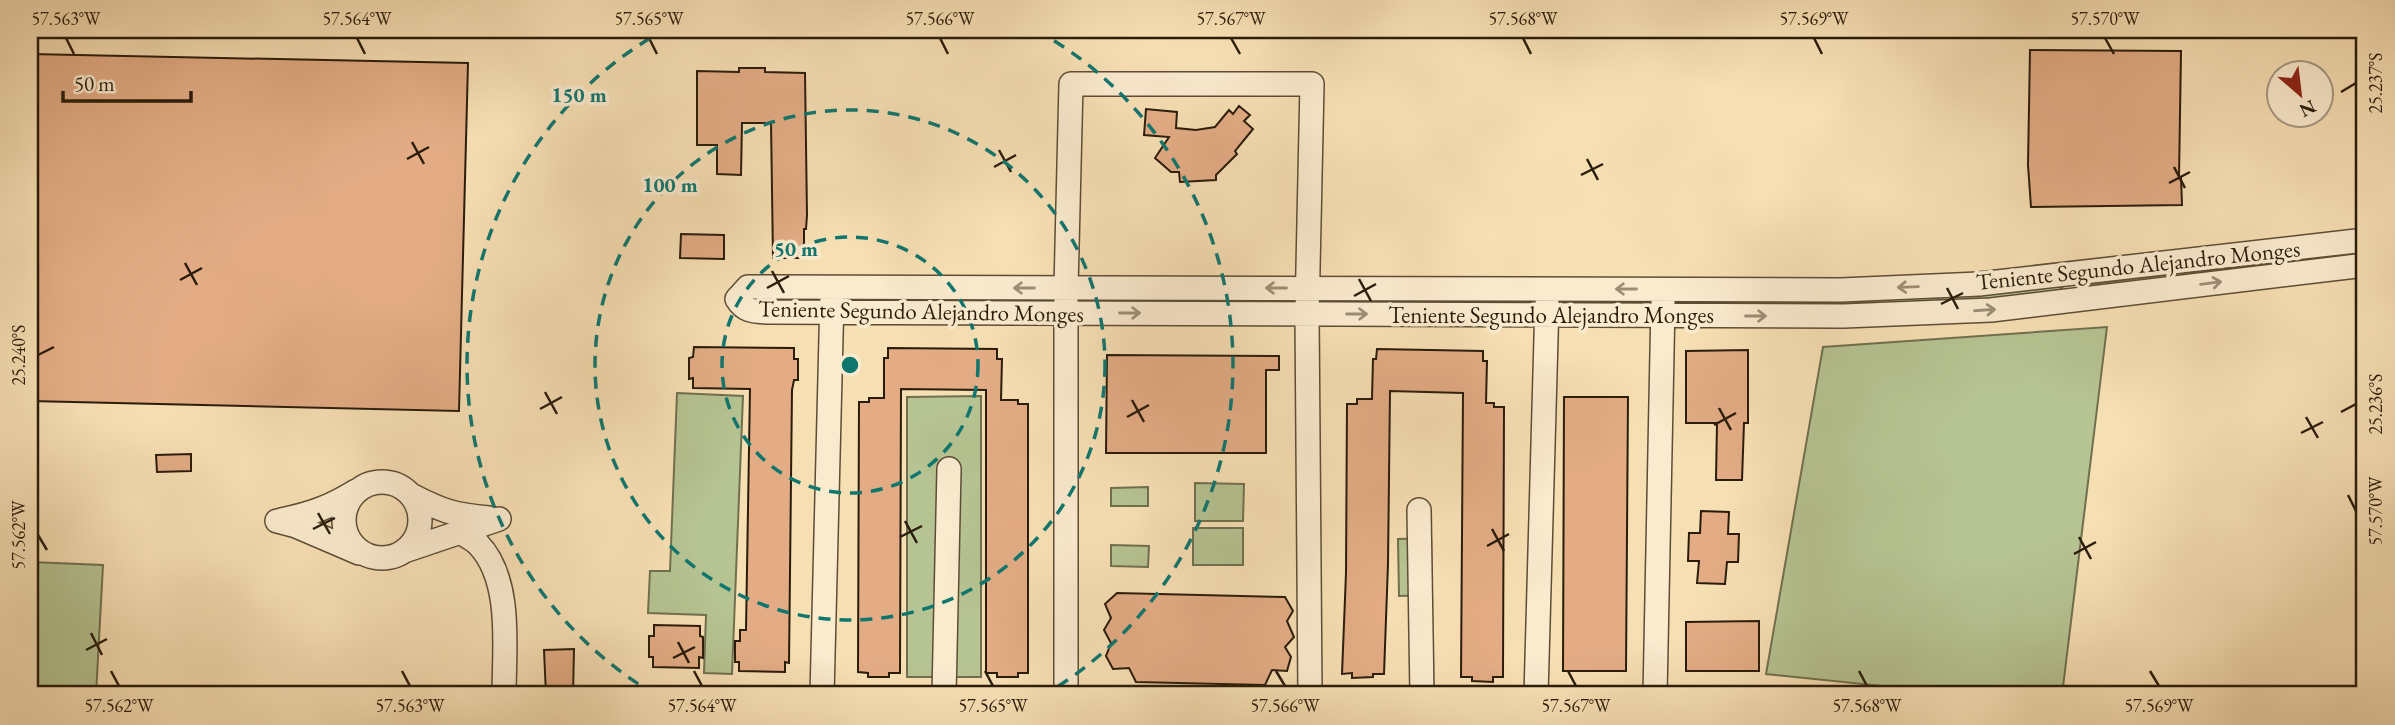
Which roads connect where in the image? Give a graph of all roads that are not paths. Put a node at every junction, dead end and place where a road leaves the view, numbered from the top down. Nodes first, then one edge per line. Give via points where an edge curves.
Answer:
1 (2365, 240) edge
2 (2365, 265) edge
3 (832, 287) junction
4 (1066, 288) junction
5 (1308, 288) junction
6 (1547, 289) junction
7 (1662, 289) junction
8 (1841, 290) junction
9 (832, 312) junction
10 (1066, 313) junction
11 (1307, 314) junction
12 (1546, 315) junction
13 (1664, 316) junction
14 (1844, 316) junction
15 (948, 469) dead end
16 (362, 487) junction
17 (411, 495) junction
18 (1419, 510) dead end
19 (460, 532) junction
20 (407, 550) junction
21 (364, 555) junction
22 (504, 695) edge
23 (822, 695) edge
24 (944, 695) edge
25 (1066, 695) edge
26 (1310, 695) edge
27 (1422, 695) edge
28 (1536, 695) edge
29 (1635, 695) edge
30 (1656, 695) edge

1 -> 8 street, Teniente Segundo Alejandro Monges via 1979,284
14 -> 2 street, Teniente Segundo Alejandro Monges via 1990,310
4 -> 3 street, Teniente Segundo Alejandro Monges
3 - 9 street
3 - 9 street, Teniente Segundo Alejandro Monges via 748,287 737,299 750,311
5 -> 4 street, Teniente Segundo Alejandro Monges
4 - 5 street via 1071,83 1312,84
4 - 10 street
5 - 6 street, Teniente Segundo Alejandro Monges
5 - 11 street
7 -> 6 street, Teniente Segundo Alejandro Monges
6 - 12 street
7 - 8 street, Teniente Segundo Alejandro Monges
7 - 13 street
8 - 14 street
9 - 10 street, Teniente Segundo Alejandro Monges
9 - 23 street
10 -> 11 street, Teniente Segundo Alejandro Monges
10 - 25 street
11 -> 12 street, Teniente Segundo Alejandro Monges
11 - 26 street
12 - 13 street, Teniente Segundo Alejandro Monges
12 - 28 street
13 -> 14 street, Teniente Segundo Alejandro Monges
13 - 30 street
15 - 24 street
16 - 17 street via 395,484
16 - 21 street via 344,510 344,528 349,542
16 - 21 street via 331,506 277,521
17 - 19 street via 453,514 499,519
17 - 20 street via 420,524
18 - 27 street
19 - 20 street
19 - 22 street via 478,544 500,584
20 - 21 street via 385,559
29 - 30 street

